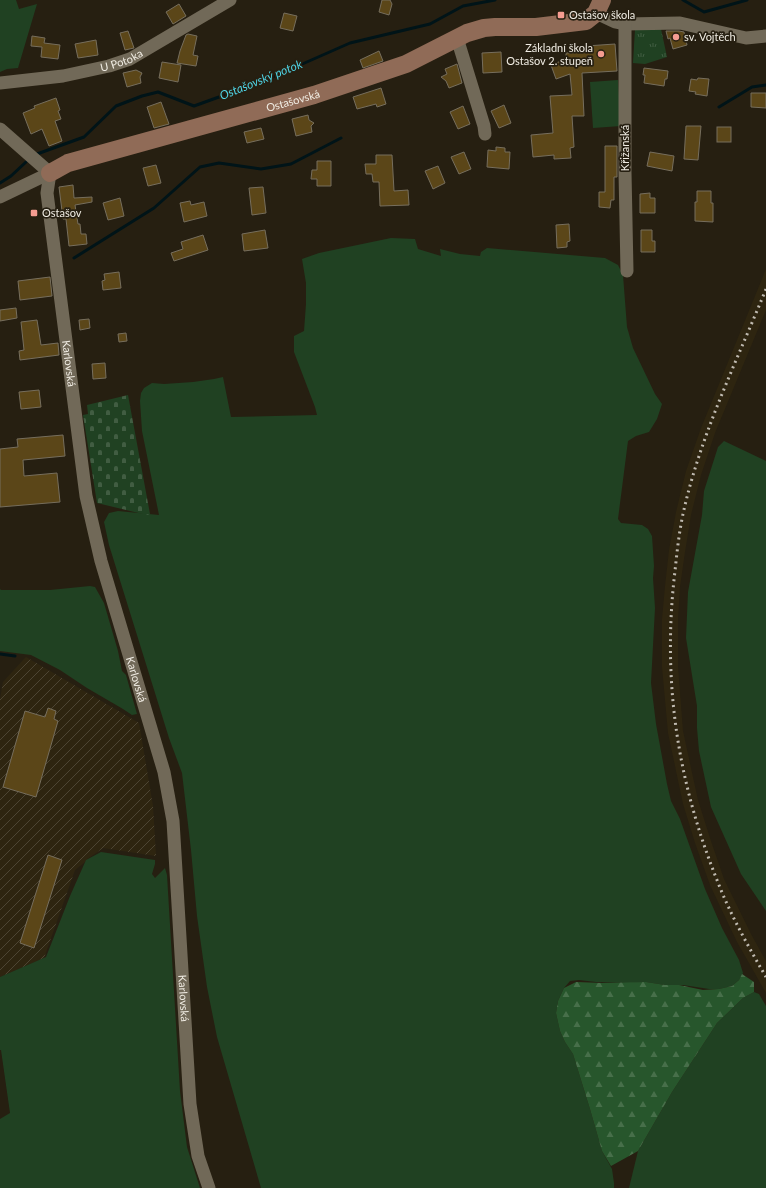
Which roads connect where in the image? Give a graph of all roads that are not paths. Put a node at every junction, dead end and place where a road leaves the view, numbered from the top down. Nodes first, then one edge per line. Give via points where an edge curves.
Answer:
1 (230, 0) edge
2 (599, 7) edge
3 (625, 24) junction
4 (766, 36) edge
5 (457, 38) junction
6 (0, 84) edge
7 (0, 129) edge
8 (485, 134) dead end
9 (50, 173) junction
10 (0, 197) edge
11 (627, 271) dead end
12 (208, 1188) edge

1 - 6 street, U Potoka via 130,59 63,76
2 - 3 street via 614,22
2 - 5 street, Ostašovská via 586,21 484,28
3 - 4 street via 680,23 746,38
3 - 11 street, Křižanská
5 - 8 street
5 - 9 street, Ostašovská via 406,64 314,95 68,163
7 - 9 street
9 - 10 street
9 - 12 street, Karlovská via 47,193 86,496 101,561 164,772 173,821 190,1104 198,1156

